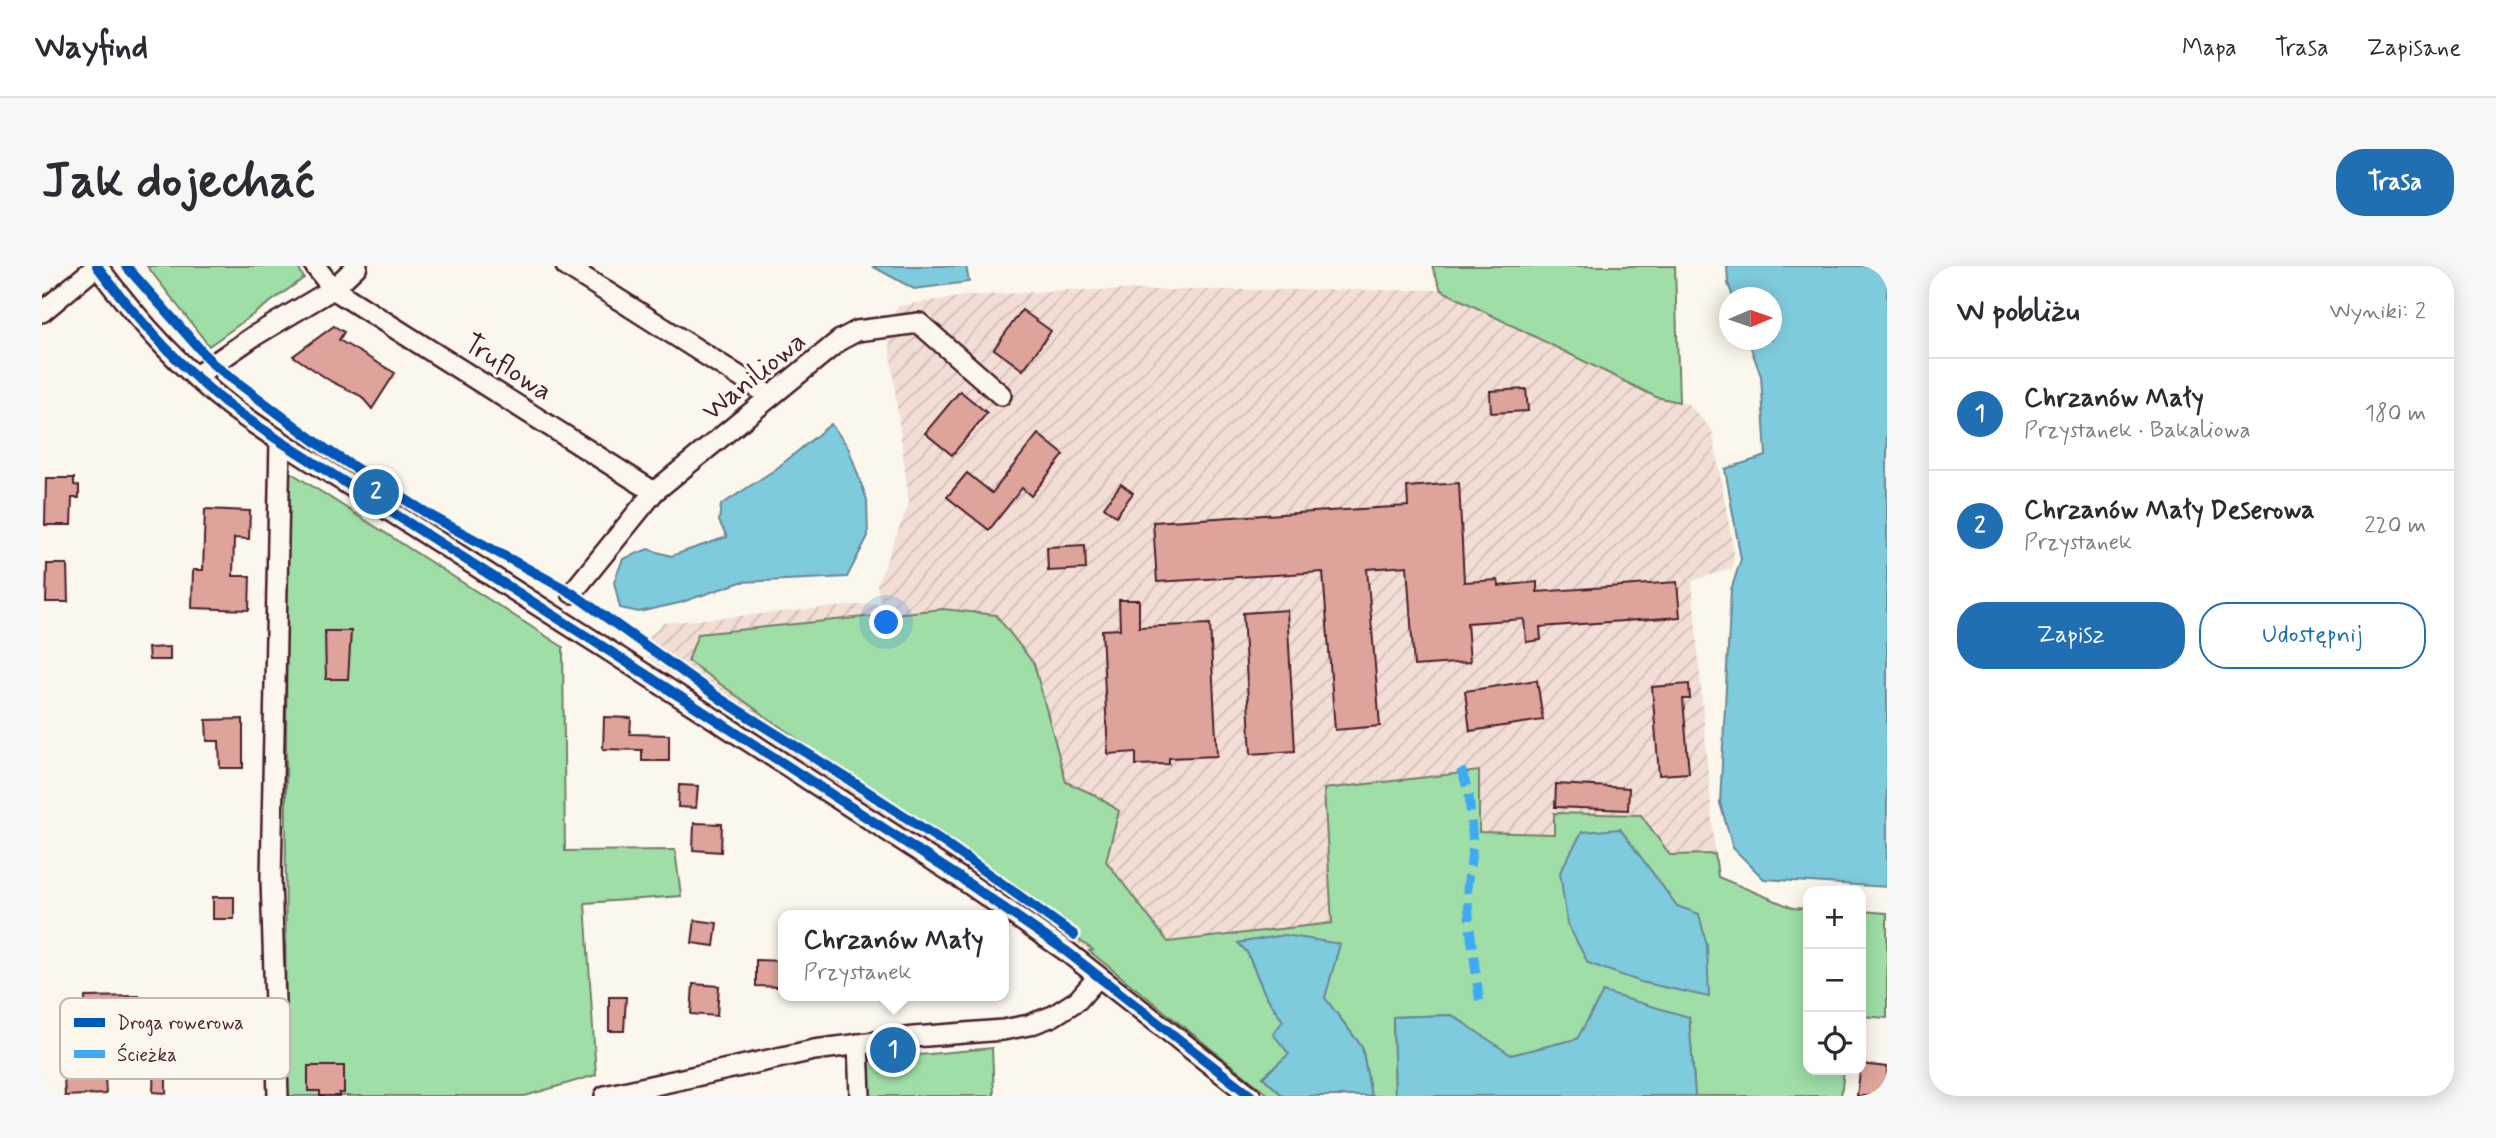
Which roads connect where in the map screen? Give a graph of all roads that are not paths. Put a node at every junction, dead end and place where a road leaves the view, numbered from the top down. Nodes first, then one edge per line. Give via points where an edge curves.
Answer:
1 (97, 266) edge
2 (315, 266) edge
3 (357, 266) edge
4 (566, 266) edge
5 (333, 289) junction
6 (42, 312) edge
7 (196, 376) junction
8 (1001, 395) dead end
9 (770, 396) junction
10 (280, 441) junction
11 (654, 492) junction
12 (572, 593) dead end
13 (1007, 910) edge
14 (1009, 912) edge
15 (1097, 977) junction
16 (275, 998) edge
17 (858, 1044) junction
18 (605, 1096) edge
19 (860, 1096) edge
20 (1251, 1096) edge

1 - 6 street
1 - 7 street via 136,316
2 - 5 street, Truflowa
3 - 5 street
4 - 9 street
5 - 7 street
5 - 11 street, Truflowa
7 - 10 street via 230,407
8 - 9 street, Waniliowa via 919,323 857,331
9 - 11 street, Waniliowa
10 - 13 street
10 - 16 street via 271,878
11 - 12 street, Waniliowa
14 - 15 street
15 - 17 street via 1078,1000 1029,1025
15 - 20 street
17 - 18 street
17 - 19 street

